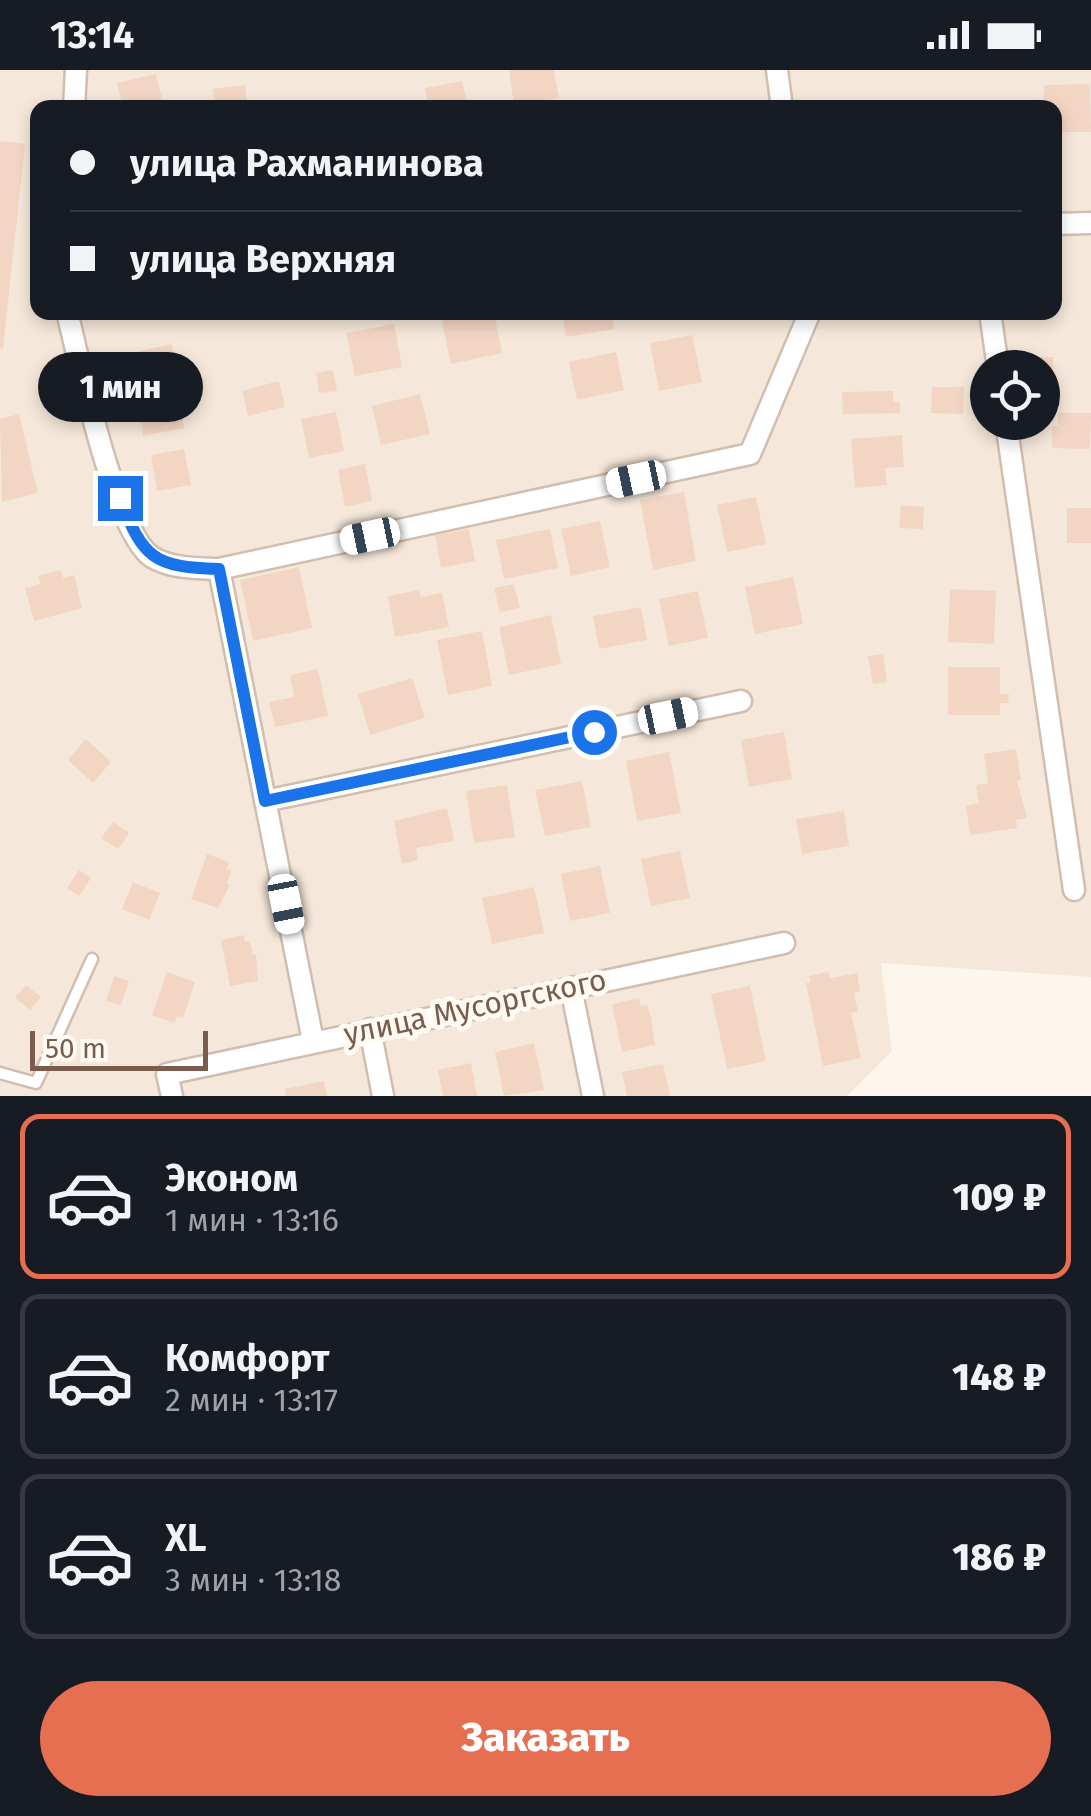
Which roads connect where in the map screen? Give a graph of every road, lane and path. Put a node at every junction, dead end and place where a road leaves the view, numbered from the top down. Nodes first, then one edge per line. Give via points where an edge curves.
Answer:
1 (76, 70) edge
2 (776, 70) edge
3 (74, 100) edge
4 (781, 100) edge
5 (1091, 223) edge
6 (1062, 224) edge
7 (68, 320) edge
8 (807, 320) edge
9 (991, 320) edge
10 (995, 350) edge
11 (1009, 440) edge
12 (219, 569) junction
13 (741, 701) dead end
14 (265, 801) junction
15 (1074, 890) dead end
16 (784, 943) dead end
17 (92, 959) dead end
18 (571, 988) junction
19 (370, 1029) junction
20 (313, 1041) junction
21 (0, 1073) edge
22 (172, 1096) edge
23 (383, 1096) edge
24 (594, 1096) edge

1 - 3 street
2 - 4 street
5 - 6 street
7 - 12 street via 106,463 133,533 150,556 181,568
8 - 12 street via 750,454
9 - 10 street
11 - 15 street
12 - 14 street
13 - 14 street
14 - 20 street
16 - 18 street, улица Мусоргского
17 - 21 lane via 36,1083
18 - 19 street, улица Мусоргского
18 - 24 street
19 - 20 street, улица Мусоргского
19 - 23 street
20 - 22 street, улица Мусоргского via 168,1074

